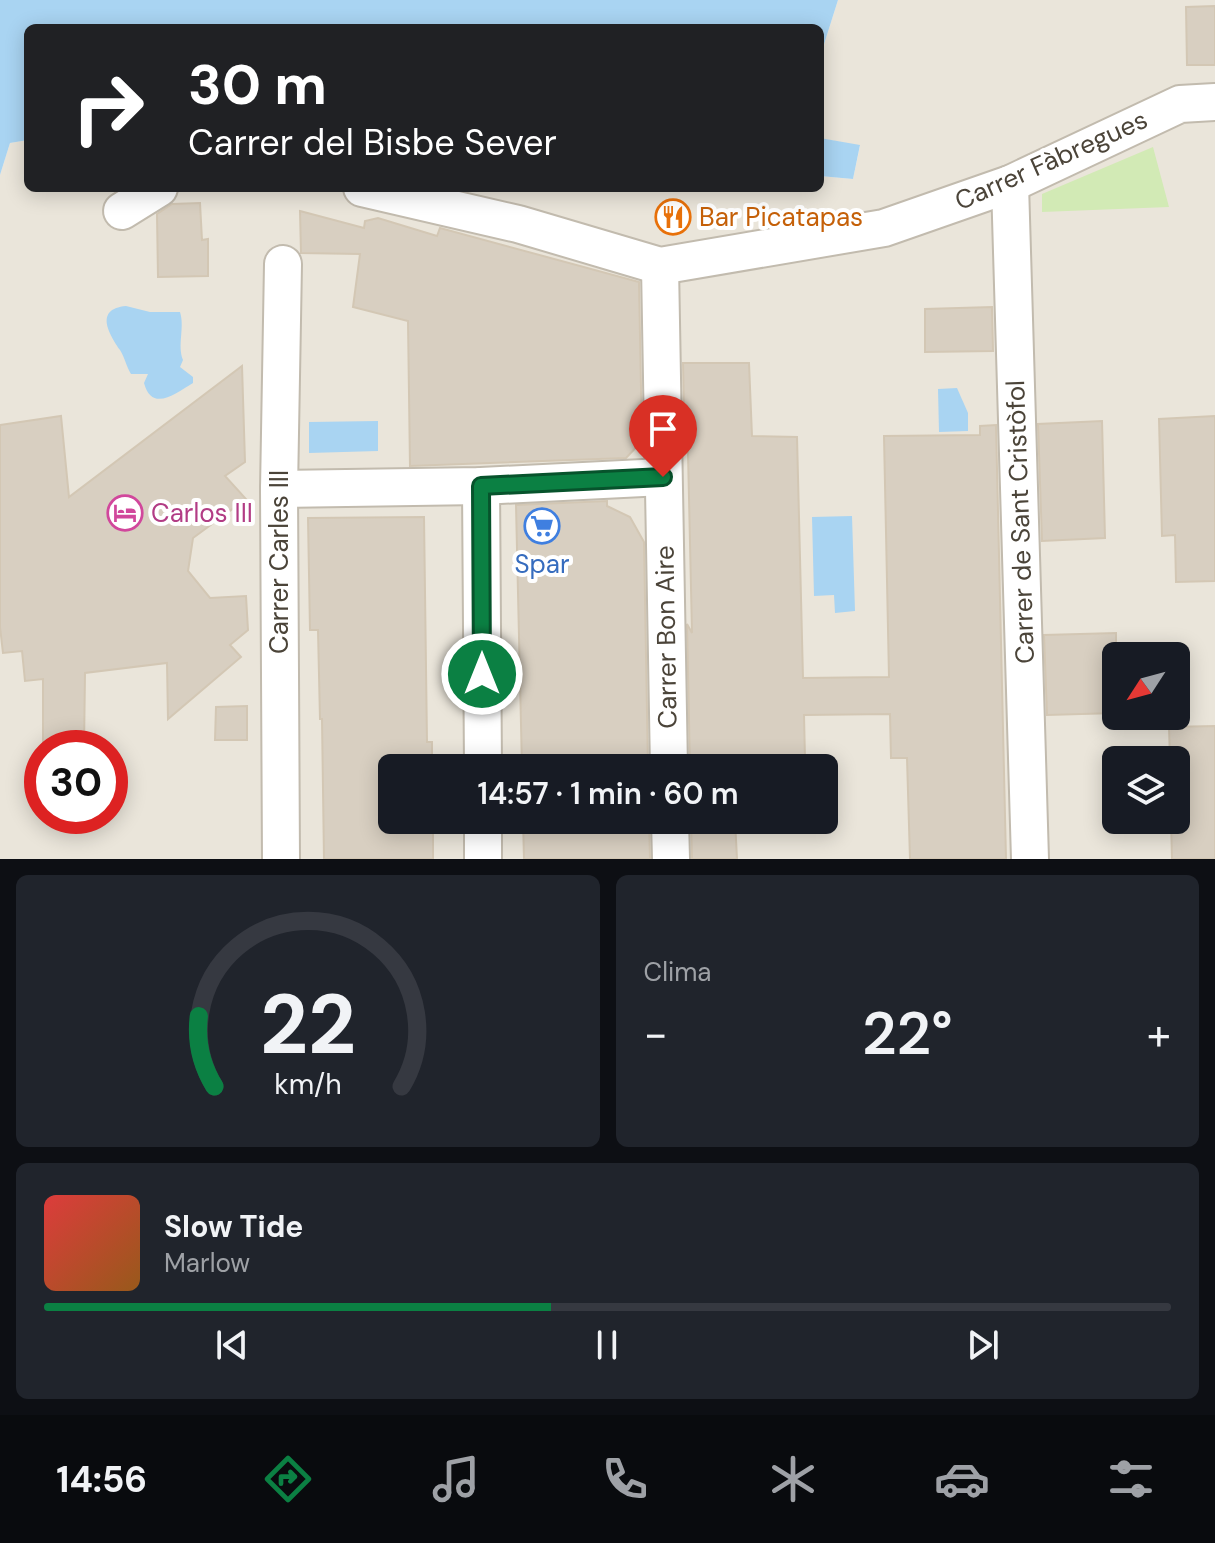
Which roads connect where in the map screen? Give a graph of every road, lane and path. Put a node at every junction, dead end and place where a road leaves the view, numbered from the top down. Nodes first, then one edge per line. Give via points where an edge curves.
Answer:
1 (1215, 102) edge
2 (1010, 184) junction
3 (153, 192) edge
4 (379, 192) edge
5 (122, 211) dead end
6 (283, 264) dead end
7 (660, 266) junction
8 (663, 477) junction
9 (481, 486) junction
10 (279, 489) junction
11 (483, 754) edge
12 (669, 754) edge
13 (483, 834) edge
14 (670, 834) edge
15 (281, 859) edge
16 (483, 859) edge
17 (671, 859) edge
18 (1030, 859) edge

1 - 2 street, Carrer Fàbregues via 1180,104
2 - 7 street, Carrer Fàbregues via 884,228
2 - 18 street, Carrer de Sant Cristòfol
3 - 5 street
4 - 7 street, Carrer Fàbregues via 518,224
6 - 10 street, Carrer Carles III
7 - 8 street, Carrer Bon Aire
8 - 9 street
8 - 12 street, Carrer Bon Aire
9 - 10 street
9 - 11 street
10 - 15 street, Carrer Carles III
13 - 16 street
14 - 17 street

